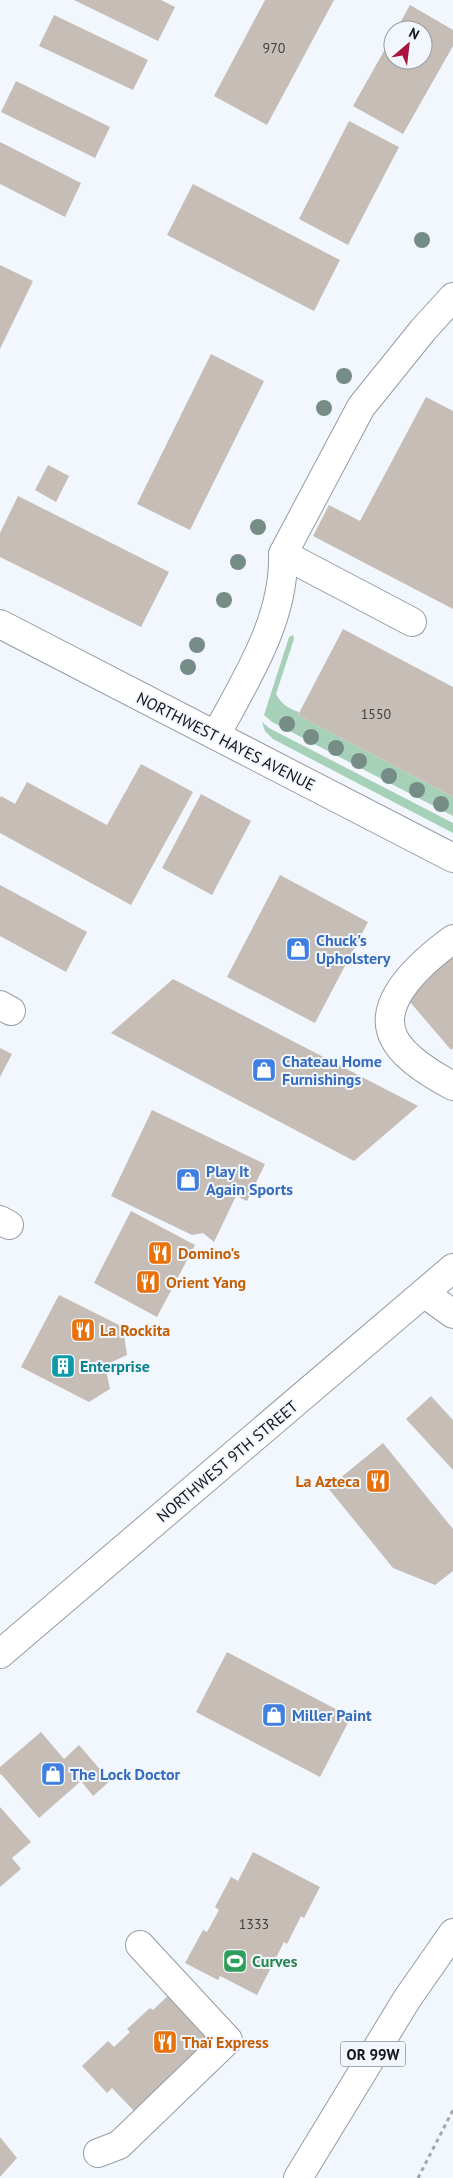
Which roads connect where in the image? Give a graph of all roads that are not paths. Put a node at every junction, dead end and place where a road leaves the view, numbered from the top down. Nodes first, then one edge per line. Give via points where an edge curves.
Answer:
1 (453, 297) edge
2 (284, 554) junction
3 (412, 622) dead end
4 (0, 624) edge
5 (216, 735) junction
6 (453, 858) edge
7 (453, 939) edge
8 (453, 1086) edge
9 (453, 1268) edge
10 (424, 1293) junction
11 (453, 1314) edge
12 (0, 1654) edge
13 (453, 1933) edge
14 (140, 1945) dead end
15 (98, 2153) dead end
16 (298, 2178) edge

1 - 2 main road via 361,407
2 - 3 main road
2 - 5 main road via 284,576 278,606 247,678
4 - 5 main road, NORTHWEST HAYES AVENUE
5 - 6 main road, NORTHWEST HAYES AVENUE
7 - 8 main road via 430,956 407,980 395,998 390,1024 393,1037 407,1055
9 - 10 main road, NORTHWEST 9TH STREET
10 - 11 main road
10 - 12 main road, NORTHWEST 9TH STREET
13 - 16 main road, OR 99W via 407,2000
14 - 15 main road via 228,2040 119,2145

